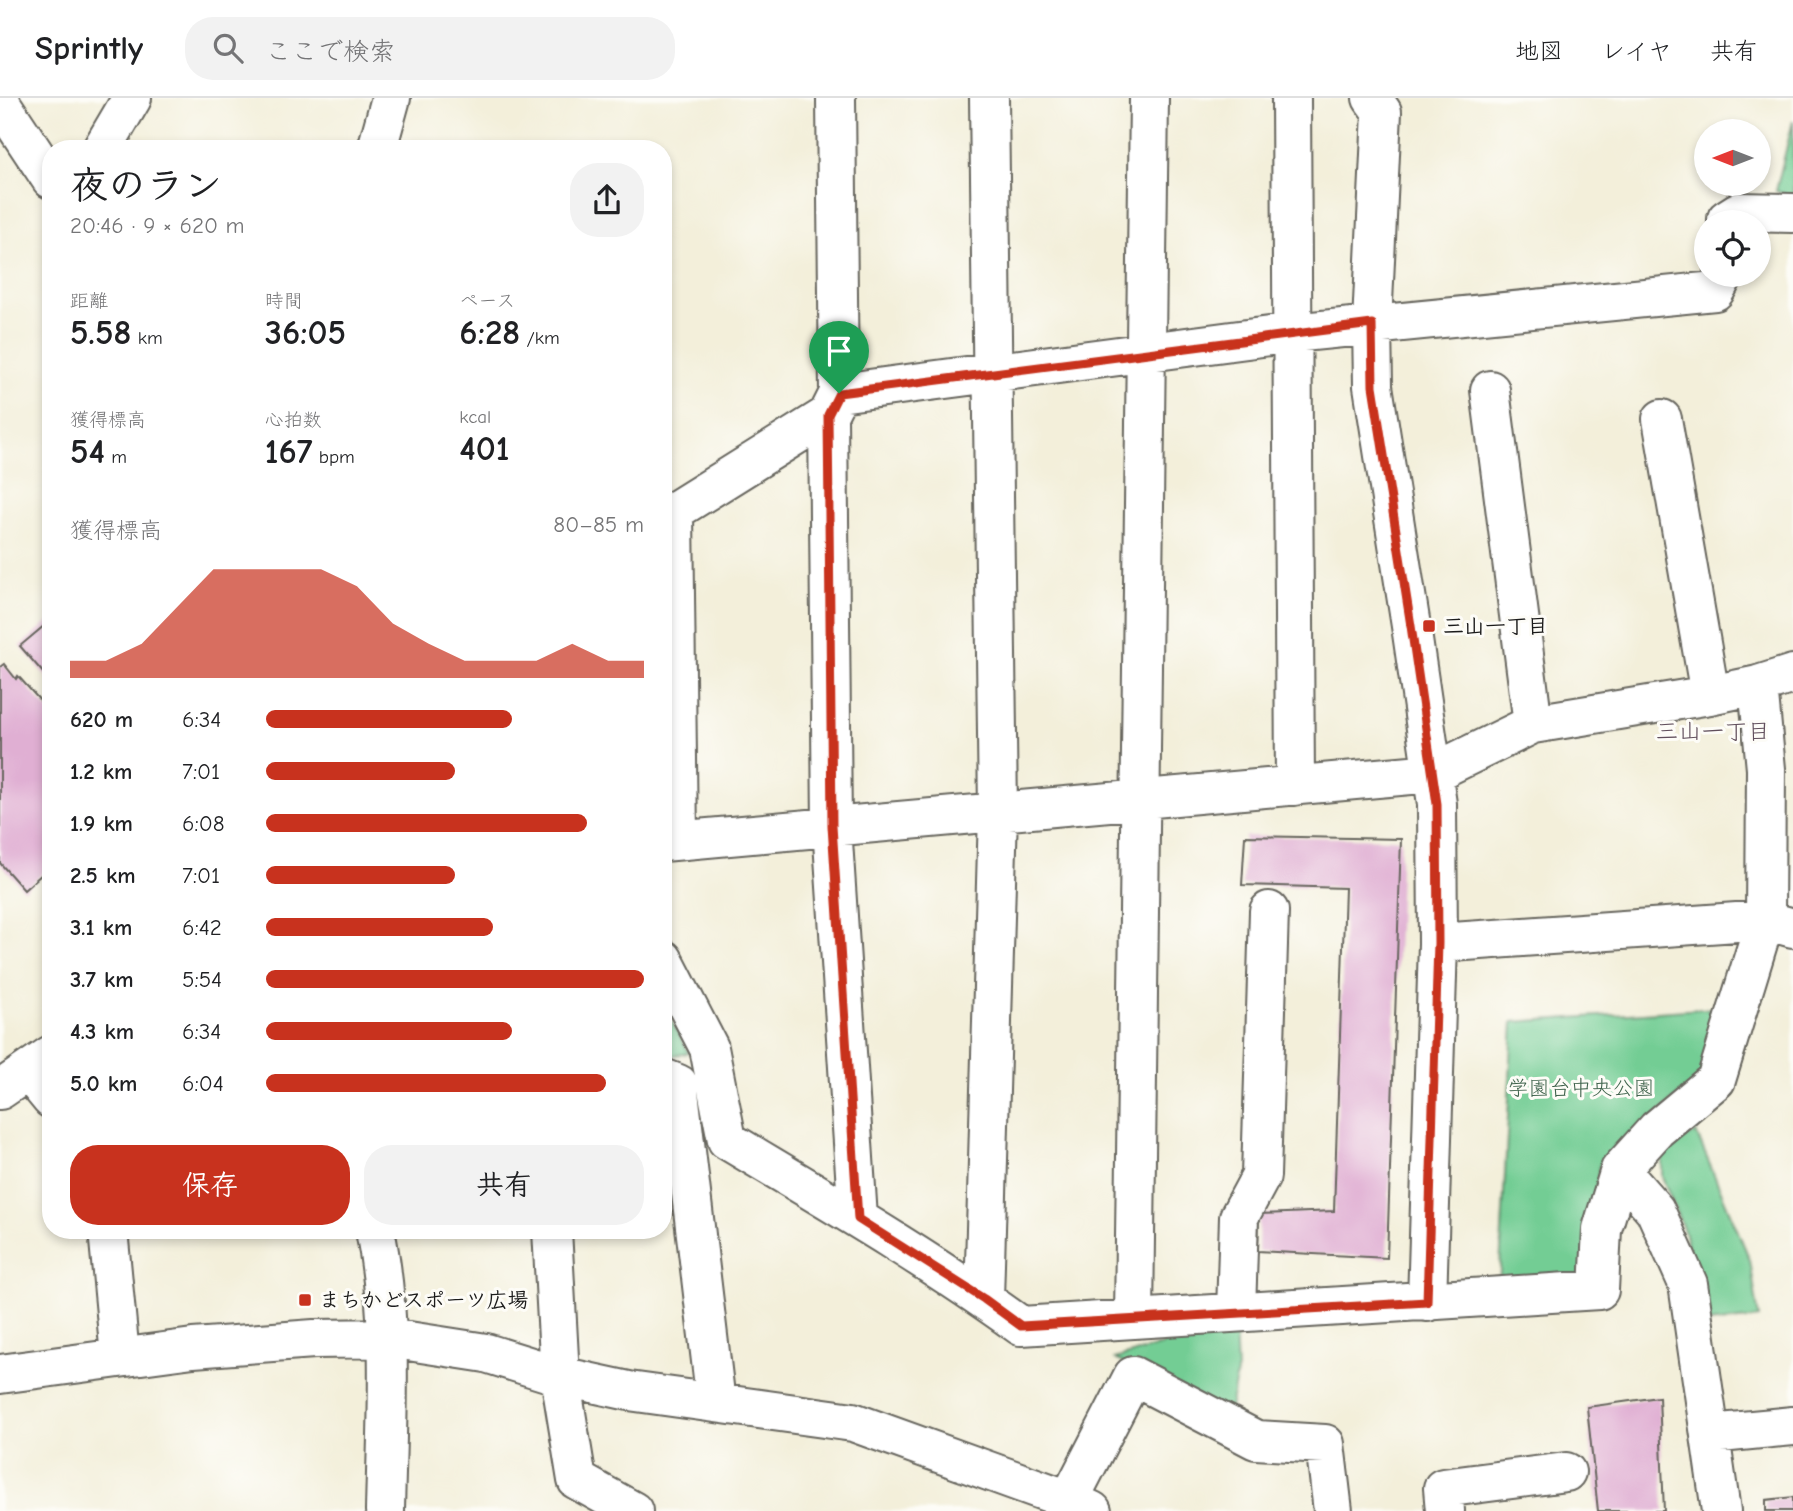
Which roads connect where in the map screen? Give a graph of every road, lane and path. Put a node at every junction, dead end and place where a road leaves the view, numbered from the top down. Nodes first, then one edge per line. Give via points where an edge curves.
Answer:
1 (132, 98) edge
2 (391, 98) edge
3 (836, 98) edge
4 (989, 98) edge
5 (1149, 98) edge
6 (1291, 98) edge
7 (1372, 98) edge
8 (0, 102) edge
9 (107, 140) edge
10 (379, 140) edge
11 (42, 165) edge
12 (1771, 213) edge
13 (1793, 213) edge
14 (1717, 287) edge
15 (1372, 324) junction
16 (1292, 333) junction
17 (1146, 353) junction
18 (994, 373) junction
19 (1490, 390) dead end
20 (834, 404) junction
21 (1662, 419) dead end
22 (672, 513) edge
23 (1776, 679) edge
24 (1710, 695) junction
25 (1533, 724) junction
26 (1779, 772) edge
27 (1433, 773) junction
28 (1295, 786) junction
29 (1141, 799) junction
30 (998, 813) junction
31 (832, 826) junction
32 (672, 841) edge
33 (1269, 911) dead end
34 (1779, 924) edge
35 (1438, 943) junction
36 (672, 976) edge
37 (672, 1081) edge
38 (1620, 1170) junction
39 (858, 1219) junction
40 (109, 1239) edge
41 (377, 1239) edge
42 (552, 1239) edge
43 (984, 1299) junction
44 (1427, 1302) junction
45 (1236, 1312) junction
46 (1134, 1318) junction
47 (389, 1338) junction
48 (120, 1356) junction
49 (0, 1374) edge
50 (560, 1376) junction
51 (716, 1404) junction
52 (1793, 1426) edge
53 (1710, 1434) junction
54 (1566, 1472) dead end
55 (1081, 1505) edge
56 (385, 1511) edge
57 (633, 1511) edge
58 (1333, 1511) edge
59 (1445, 1511) edge
60 (1721, 1511) edge

1 - 9 street
2 - 10 street
3 - 20 street
4 - 18 street
5 - 17 street
6 - 16 street
7 - 15 street via 1382,112
8 - 11 street
12 - 13 street
14 - 15 street via 1715,291
15 - 16 street
15 - 27 street via 1373,386
16 - 17 street
16 - 28 street
17 - 18 street
17 - 29 street
18 - 20 street
18 - 30 street
19 - 25 street
20 - 22 street
20 - 31 street
21 - 24 street
23 - 24 street
23 - 26 street
24 - 25 street
25 - 27 street
26 - 34 street
27 - 28 street
27 - 35 street
28 - 29 street
29 - 30 street
29 - 46 street
30 - 31 street
30 - 43 street
31 - 32 street
31 - 39 street
33 - 45 street via 1261,1176 1239,1217
34 - 35 street
34 - 38 street via 1716,1080 1657,1129
35 - 44 street
36 - 39 street via 709,1048 727,1140
37 - 51 street via 678,1083
38 - 44 street via 1602,1229 1598,1290
38 - 53 street via 1655,1210 1688,1284
39 - 43 street
40 - 48 street
41 - 47 street
42 - 50 street
43 - 46 street via 1021,1326
44 - 45 street
45 - 46 street
47 - 48 street via 301,1340
47 - 50 street via 486,1353
47 - 56 street
48 - 49 street
50 - 51 street
50 - 57 street via 577,1480
51 - 55 street via 853,1422
52 - 53 street
53 - 60 street
54 - 59 street via 1443,1488
55 - 58 street via 1133,1376 1256,1440 1325,1444

